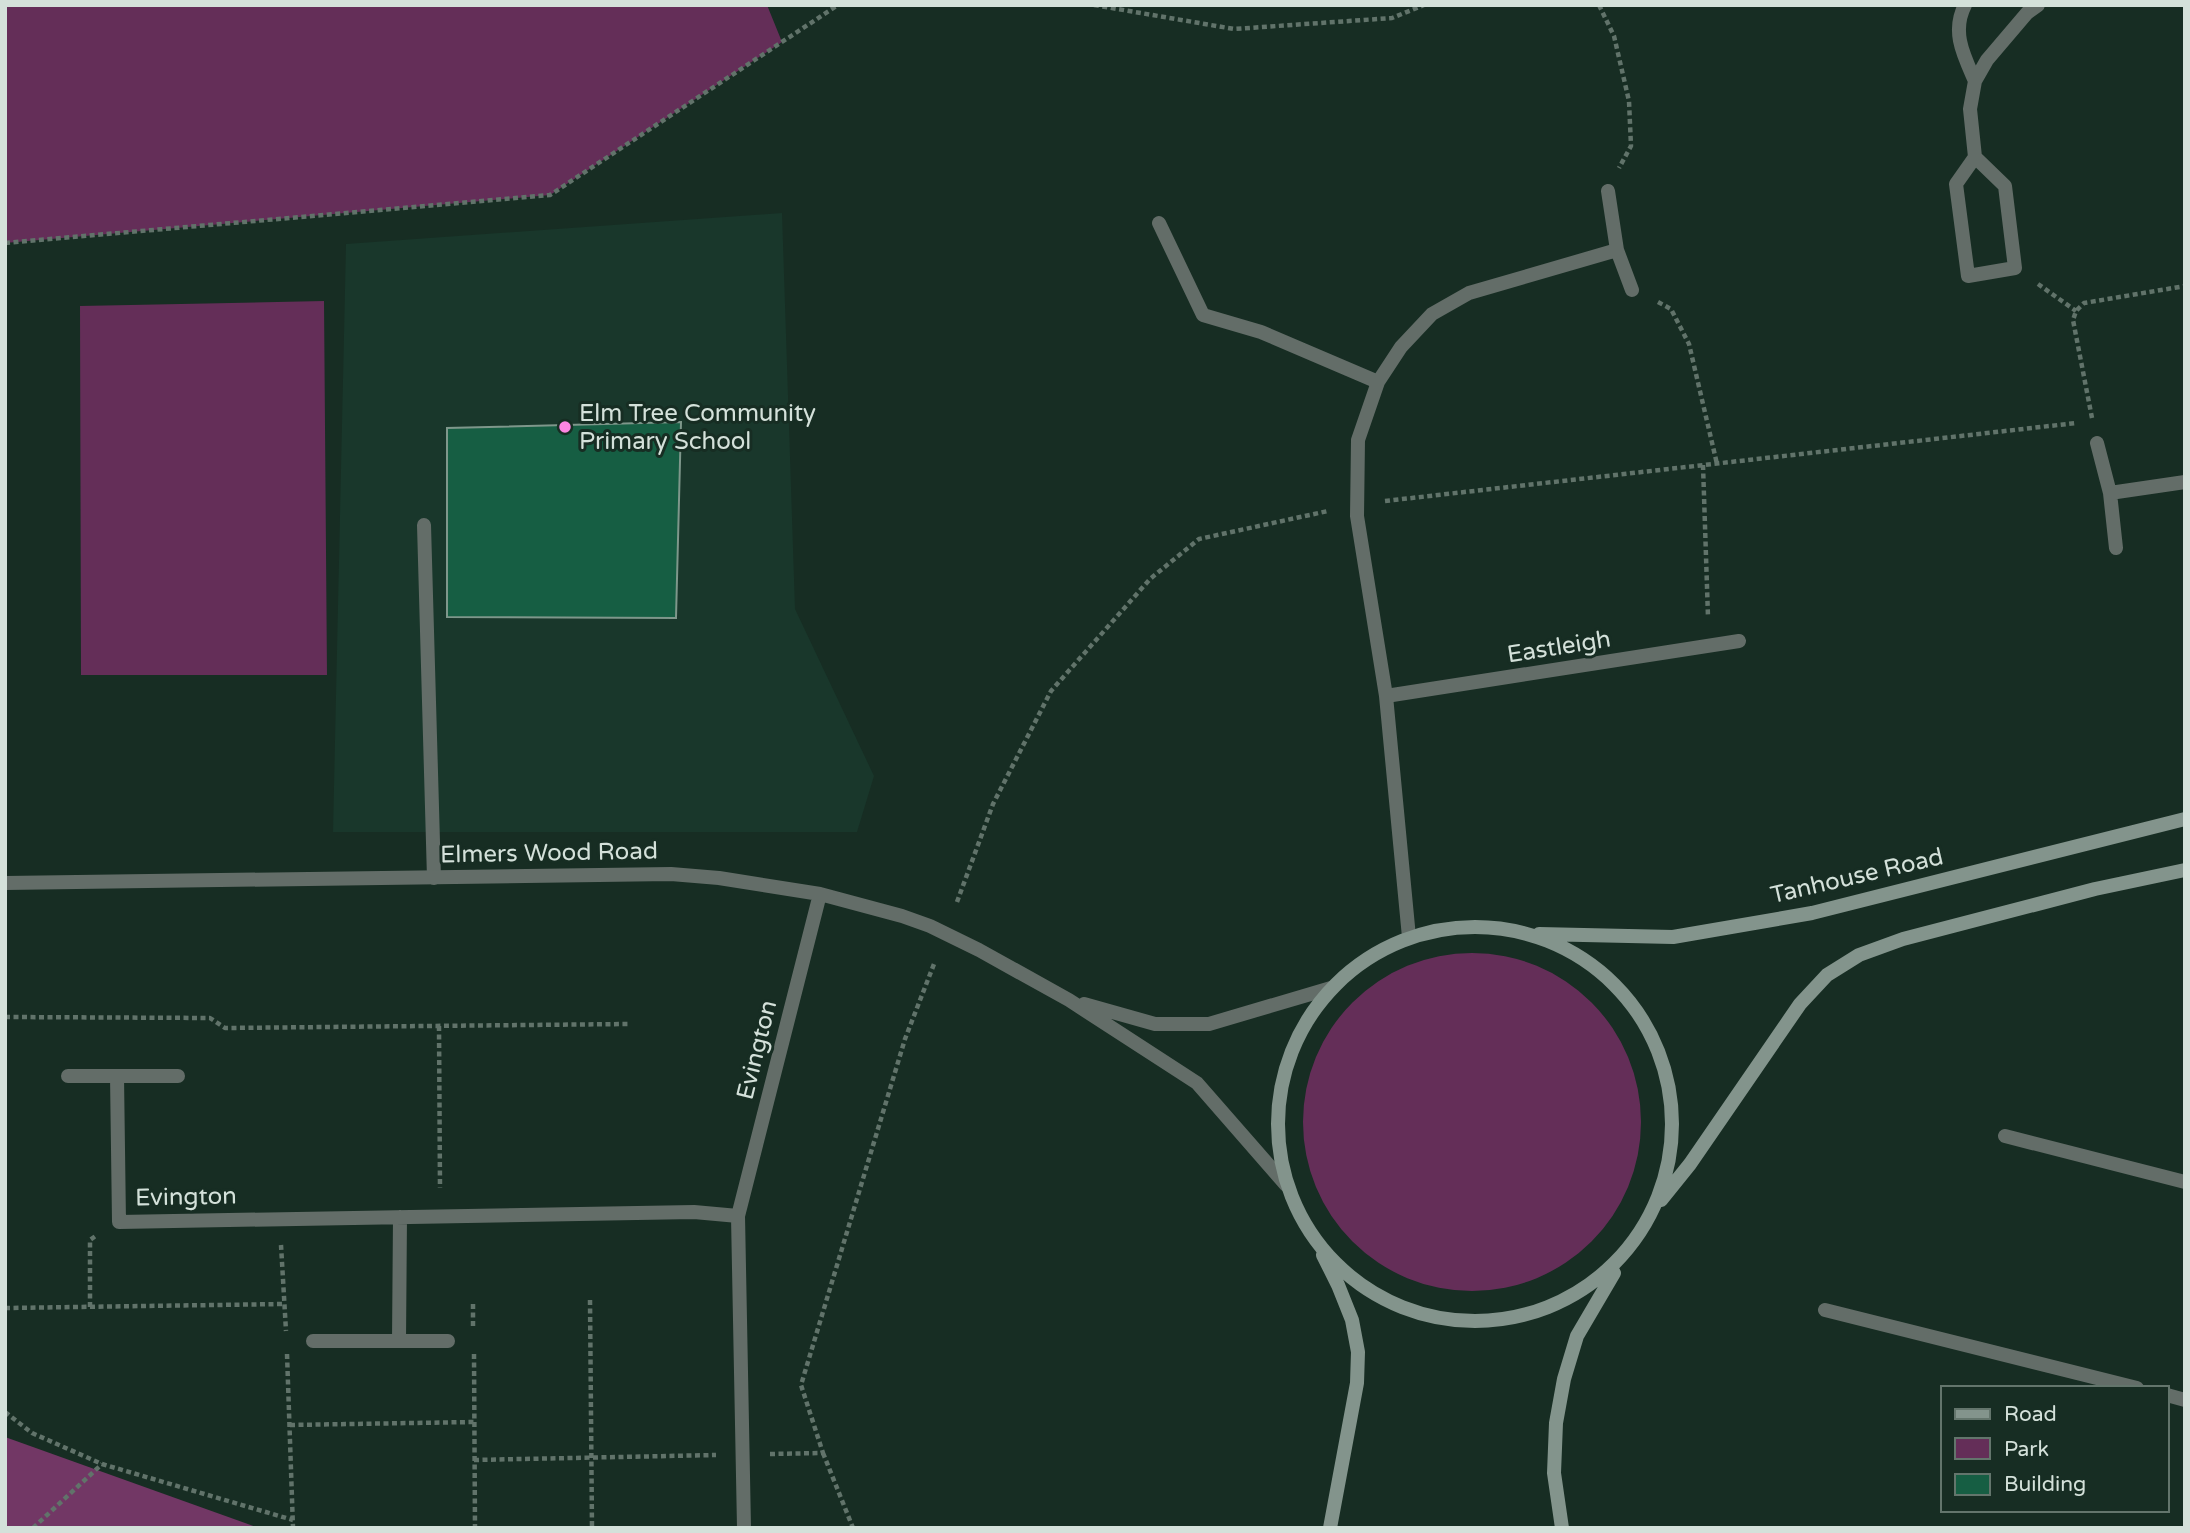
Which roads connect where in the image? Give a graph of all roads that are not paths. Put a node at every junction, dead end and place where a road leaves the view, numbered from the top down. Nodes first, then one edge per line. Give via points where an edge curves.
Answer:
1 (1965, 5) edge
2 (2038, 5) edge
3 (1975, 81) junction
4 (1975, 157) junction
5 (1608, 191) road end
6 (1158, 223) dead end
7 (1617, 250) junction
8 (1632, 290) road end
9 (1378, 382) junction
10 (2097, 443) road end
11 (2185, 482) edge
12 (2110, 493) junction
13 (424, 525) dead end
14 (2116, 548) dead end
15 (1739, 642) dead end
16 (1386, 696) junction
17 (2185, 819) edge
18 (2185, 870) edge
19 (434, 878) junction
20 (5, 883) edge
21 (820, 894) junction
22 (1534, 934) junction
23 (1409, 937) junction
24 (1331, 988) junction
25 (1069, 1000) junction
26 (68, 1076) dead end
27 (117, 1076) junction
28 (178, 1076) dead end
29 (2005, 1136) dead end
30 (2185, 1182) edge
31 (1286, 1185) junction
32 (1658, 1203) junction
33 (738, 1216) junction
34 (400, 1217) junction
35 (1640, 1234) junction
36 (1317, 1245) junction
37 (1825, 1310) dead end
38 (313, 1341) dead end
39 (399, 1341) junction
40 (448, 1341) dead end
41 (2129, 1386) edge
42 (744, 1528) edge
43 (1330, 1528) edge
44 (1562, 1528) edge

1 - 3 street via 1958,27
2 - 3 street via 2002,41
3 - 4 street via 1970,108
4 - 4 street via 1956,184 1968,276 2015,268 2005,186
5 - 7 street
6 - 9 street via 1203,315 1261,332
7 - 8 street
7 - 9 street via 1469,293 1432,314 1401,346
9 - 16 street via 1359,440 1357,516
10 - 12 street
11 - 12 street
12 - 14 street
13 - 19 street
15 - 16 street, Eastleigh
16 - 23 street
17 - 22 street, Tanhouse Road via 1812,913 1674,937
18 - 32 street via 1903,939 1838,968 1800,1004
19 - 20 street, Elmers Wood Road
19 - 21 street, Elmers Wood Road via 671,874
21 - 25 street, Elmers Wood Road via 902,916 979,950
21 - 33 street, Evington
22 - 23 street via 1471,925
22 - 32 street via 1587,960 1631,1000 1660,1052 1673,1110 1669,1160
23 - 24 street via 1367,957
24 - 25 street, Elmers Wood Road via 1209,1024 1155,1024
24 - 31 street via 1300,1030 1282,1080 1276,1133
25 - 31 street, Elmers Wood Road via 1197,1083
26 - 27 street
27 - 28 street
27 - 34 street, Evington via 119,1222
29 - 30 street
31 - 36 street
32 - 35 street
33 - 34 street, Evington via 694,1212
33 - 42 street, Evington
34 - 39 street
35 - 36 street via 1598,1281 1542,1311 1481,1323 1419,1315 1363,1288
35 - 44 street via 1577,1336 1564,1379 1554,1473
36 - 43 street via 1347,1308 1358,1352 1355,1396
37 - 41 street
38 - 39 street
39 - 40 street

